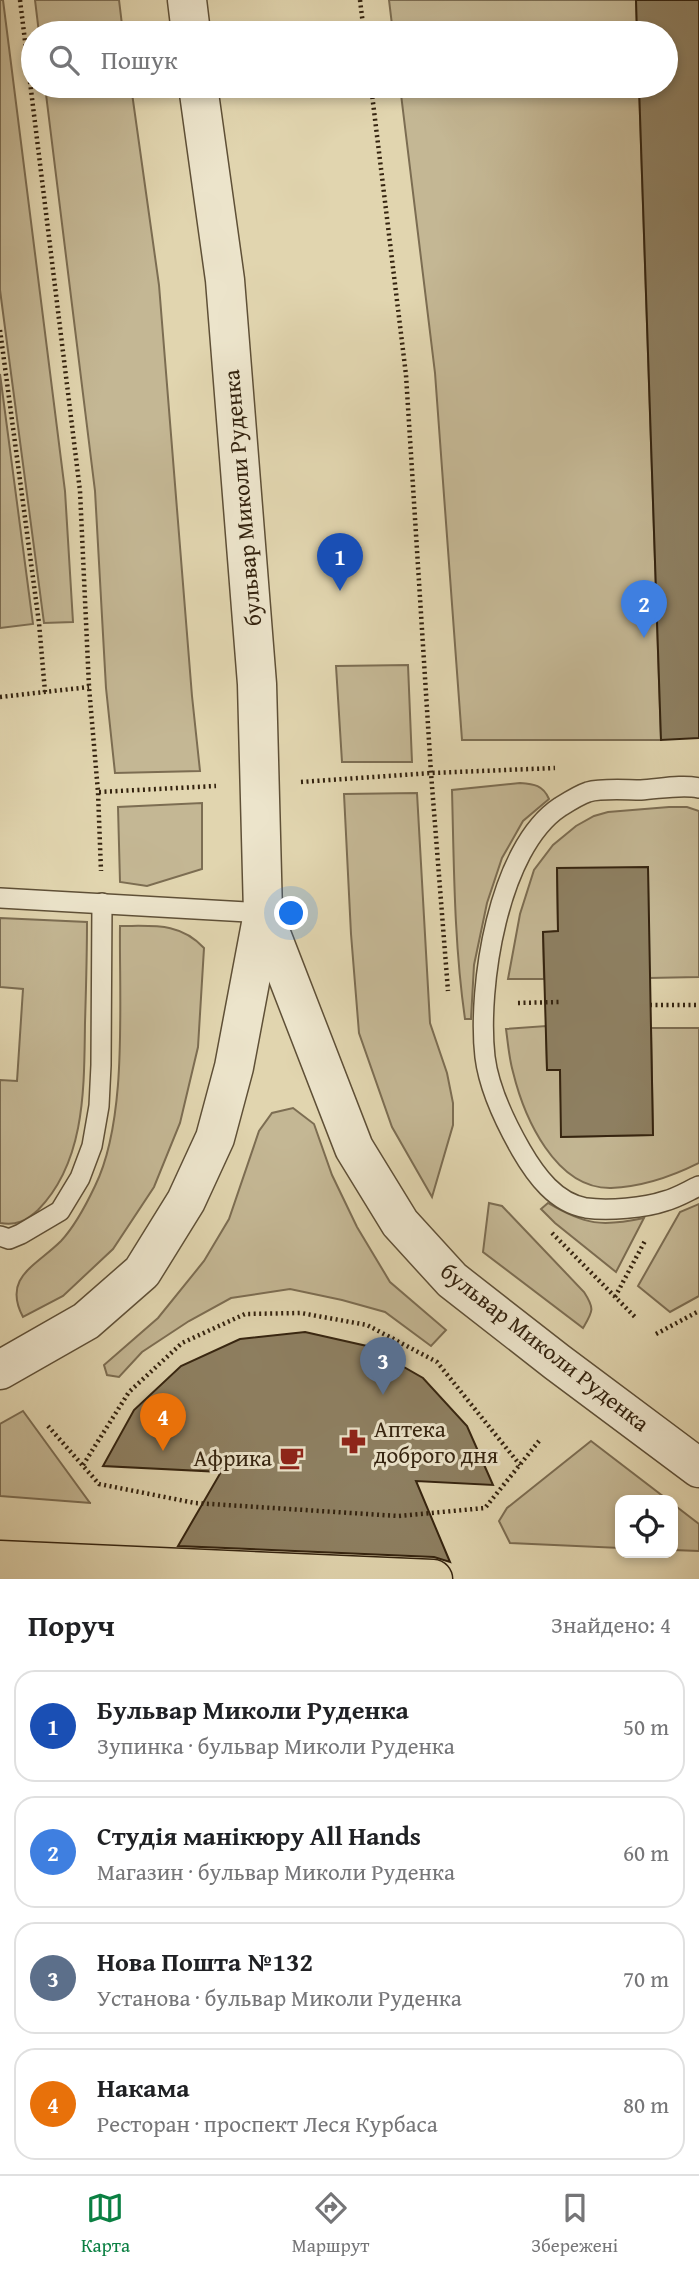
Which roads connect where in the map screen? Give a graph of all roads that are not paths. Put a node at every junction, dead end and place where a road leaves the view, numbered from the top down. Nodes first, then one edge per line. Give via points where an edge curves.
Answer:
1 (187, 0) edge
2 (190, 21) edge
3 (200, 98) edge
4 (699, 788) edge
5 (0, 898) edge
6 (102, 903) junction
7 (262, 913) junction
8 (699, 1186) edge
9 (0, 1236) edge
10 (0, 1370) edge
11 (699, 1468) edge
12 (0, 1560) edge
13 (433, 1579) edge

1 - 2 street
3 - 7 street, бульвар Миколи Руденка via 225,280 257,684
4 - 8 lane via 589,792 559,808 535,830 515,864 500,906 484,1005 485,1059 495,1095 530,1167 546,1186 585,1208 617,1209 665,1202
5 - 6 lane
6 - 7 lane
6 - 9 lane via 101,1065 92,1146 61,1211 9,1239
7 - 10 street, бульвар Миколи Руденка via 225,1102 215,1138 186,1201 142,1272 86,1321
7 - 11 street, бульвар Миколи Руденка via 354,1147 400,1223 452,1280
12 - 13 main road

